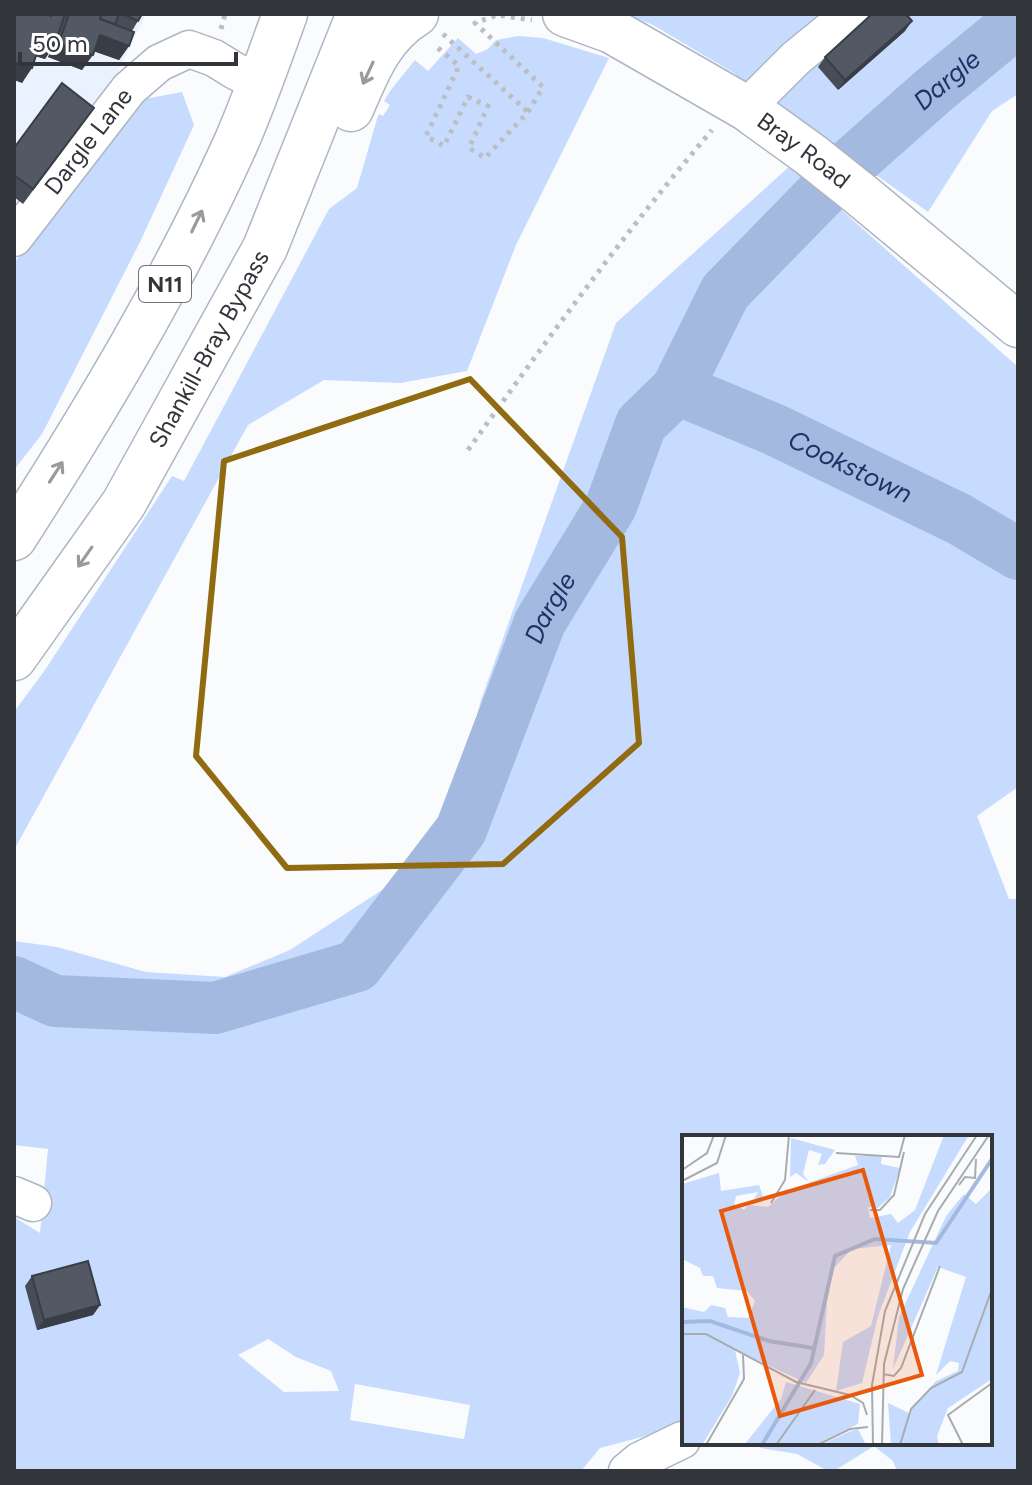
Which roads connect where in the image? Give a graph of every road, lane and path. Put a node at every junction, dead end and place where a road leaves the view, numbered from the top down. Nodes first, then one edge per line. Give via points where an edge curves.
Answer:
1 (285, 14) edge
2 (359, 14) edge
3 (565, 14) edge
4 (850, 14) edge
5 (429, 29) edge
6 (491, 39) dead end
7 (260, 83) junction
8 (746, 108) junction
9 (528, 112) junction
10 (14, 238) edge
11 (265, 248) junction
12 (1018, 325) edge
13 (468, 450) dead end
14 (14, 538) edge
15 (14, 658) edge
16 (682, 1440) edge
17 (627, 1471) edge

1 - 7 main road, N11
2 - 11 main road, Shankill-Bray Bypass
3 - 8 main road, Bray Road via 612,31
4 - 8 street
5 - 9 path
5 - 9 path via 459,66 426,136 444,146 468,97 488,106 469,148 485,158
5 -> 11 main road via 404,21 390,34 347,118
6 - 9 path via 543,87
7 - 10 street, Dargle Lane via 189,49 159,63 129,89
14 -> 7 main road, N11 via 176,264
8 - 12 main road, Bray Road
8 - 13 path via 722,118 677,170
11 -> 15 main road, Shankill-Bray Bypass via 124,503
16 - 17 street

